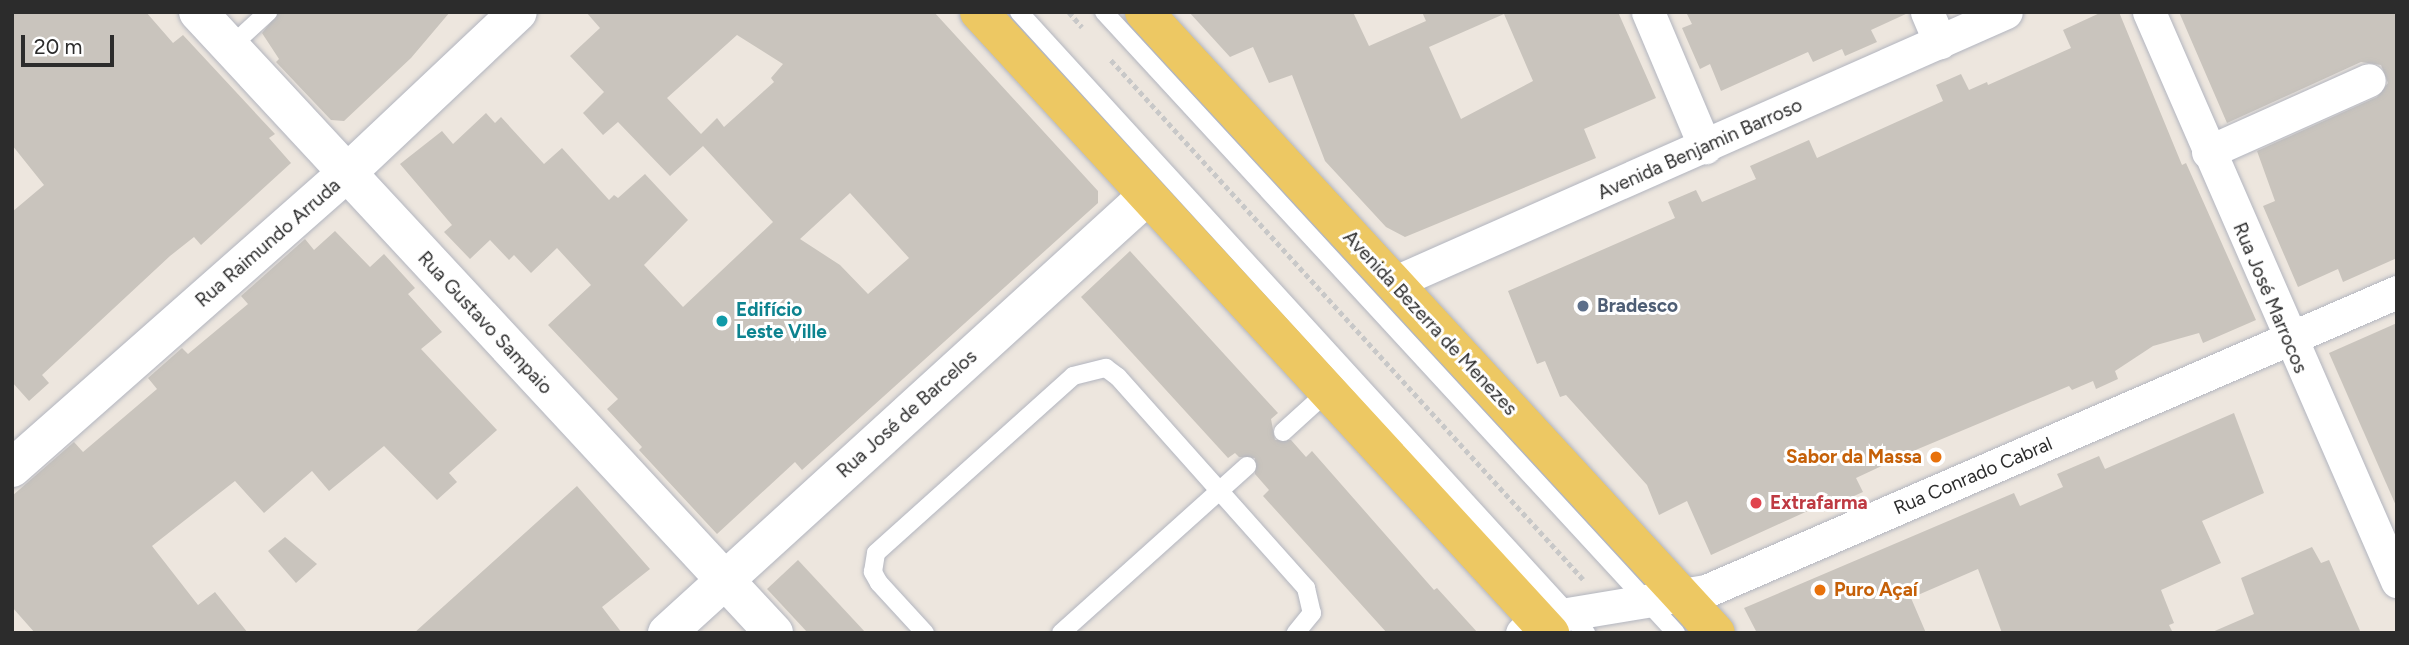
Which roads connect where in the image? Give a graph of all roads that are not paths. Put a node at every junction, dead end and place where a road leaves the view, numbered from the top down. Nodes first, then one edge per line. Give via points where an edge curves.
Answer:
1 (198, 12) edge
2 (268, 12) edge
3 (518, 12) edge
4 (979, 12) edge
5 (1019, 12) edge
6 (1104, 12) edge
7 (1144, 12) edge
8 (1648, 12) edge
9 (2006, 12) edge
10 (2149, 12) edge
11 (1934, 27) edge
12 (230, 47) junction
13 (2370, 80) dead end
14 (1705, 147) junction
15 (2208, 152) junction
16 (346, 174) junction
17 (1147, 196) junction
18 (1393, 283) junction
19 (2397, 292) edge
20 (2288, 339) junction
21 (1327, 392) junction
22 (1283, 432) dead end
23 (1247, 466) dead end
24 (12, 468) edge
25 (1219, 490) junction
26 (724, 580) junction
27 (2397, 581) edge
28 (1664, 598) junction
29 (1560, 627) edge
30 (667, 633) edge
31 (774, 633) edge
32 (925, 633) edge
33 (1061, 633) edge
34 (1296, 633) edge
35 (1676, 633) edge
36 (1716, 633) edge

1 - 12 street, Rua Gustavo Sampaio
2 - 12 lane
3 - 16 street, Rua Raimundo Arruda
4 - 17 main road
5 - 29 lane
6 - 28 lane, Avenida Bezerra de Menezes
7 - 18 main road, Avenida Bezerra de Menezes
8 - 14 street
9 - 11 street, Avenida Benjamin Barroso
10 - 15 street, Rua José Marrocos
11 - 14 street, Avenida Benjamin Barroso
12 - 16 street, Rua Gustavo Sampaio
13 - 15 street
14 - 18 street, Avenida Benjamin Barroso
15 - 20 street, Rua José Marrocos
16 - 24 street, Rua Raimundo Arruda
16 - 26 street, Rua Gustavo Sampaio
17 - 21 main road
17 - 26 street, Rua José de Barcelos
18 - 28 main road, Avenida Bezerra de Menezes
19 - 20 street, Rua Conrado Cabral
20 - 27 street, Rua José Marrocos
20 - 28 street, Rua Conrado Cabral via 1706,591
21 - 22 lane
21 - 29 main road
23 - 25 lane
25 - 32 lane via 1118,377 1105,368 1073,376 876,553 873,572 879,583
25 - 33 lane
25 - 34 lane via 1306,589 1312,613
26 - 30 street, Rua José de Barcelos
26 - 31 street, Rua Gustavo Sampaio
28 - 29 street, Rua Conrado Cabral
28 - 35 lane, Avenida Bezerra de Menezes
28 - 36 main road, Avenida Bezerra de Menezes

